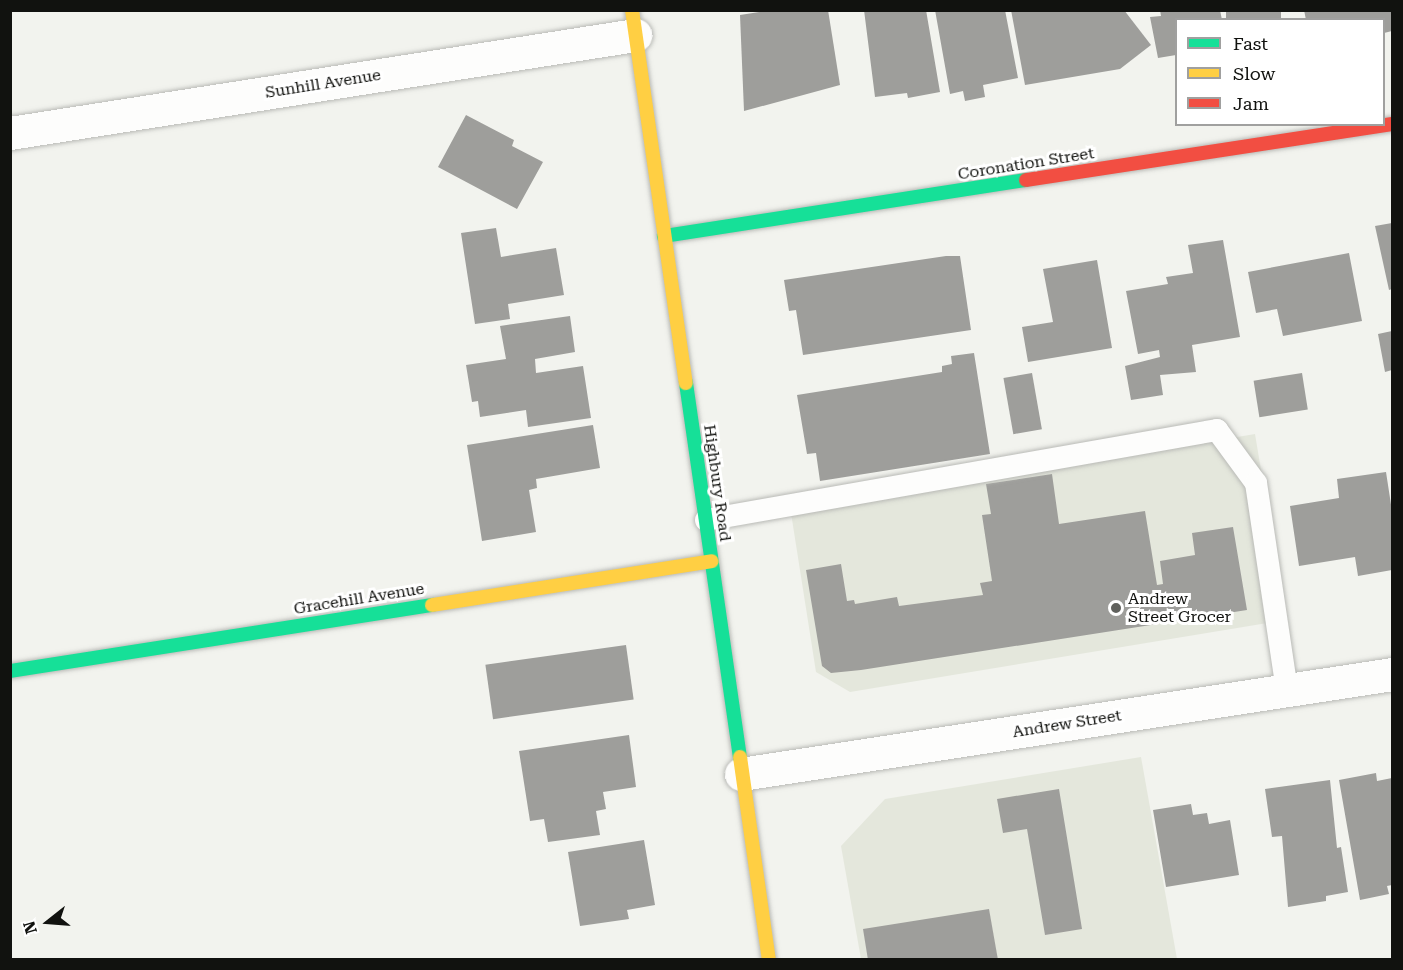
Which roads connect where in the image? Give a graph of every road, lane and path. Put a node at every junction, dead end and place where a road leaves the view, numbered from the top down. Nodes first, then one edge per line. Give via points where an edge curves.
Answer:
1 (633, 23) edge
2 (1379, 126) edge
3 (10, 133) edge
4 (664, 236) junction
5 (706, 520) junction
6 (712, 561) junction
7 (10, 671) edge
8 (1392, 674) edge
9 (1287, 690) junction
10 (741, 774) junction
11 (769, 960) edge

1 - 3 street, Sunhill Avenue
1 - 4 street, Highbury Road
2 - 4 street, Coronation Street
4 - 5 street, Highbury Road
5 - 6 street, Highbury Road
5 - 9 lane via 1217,430 1256,483
6 - 7 street, Gracehill Avenue
6 - 10 street, Highbury Road
8 - 9 street, Andrew Street
9 - 10 street, Andrew Street
10 - 11 street, Highbury Road

